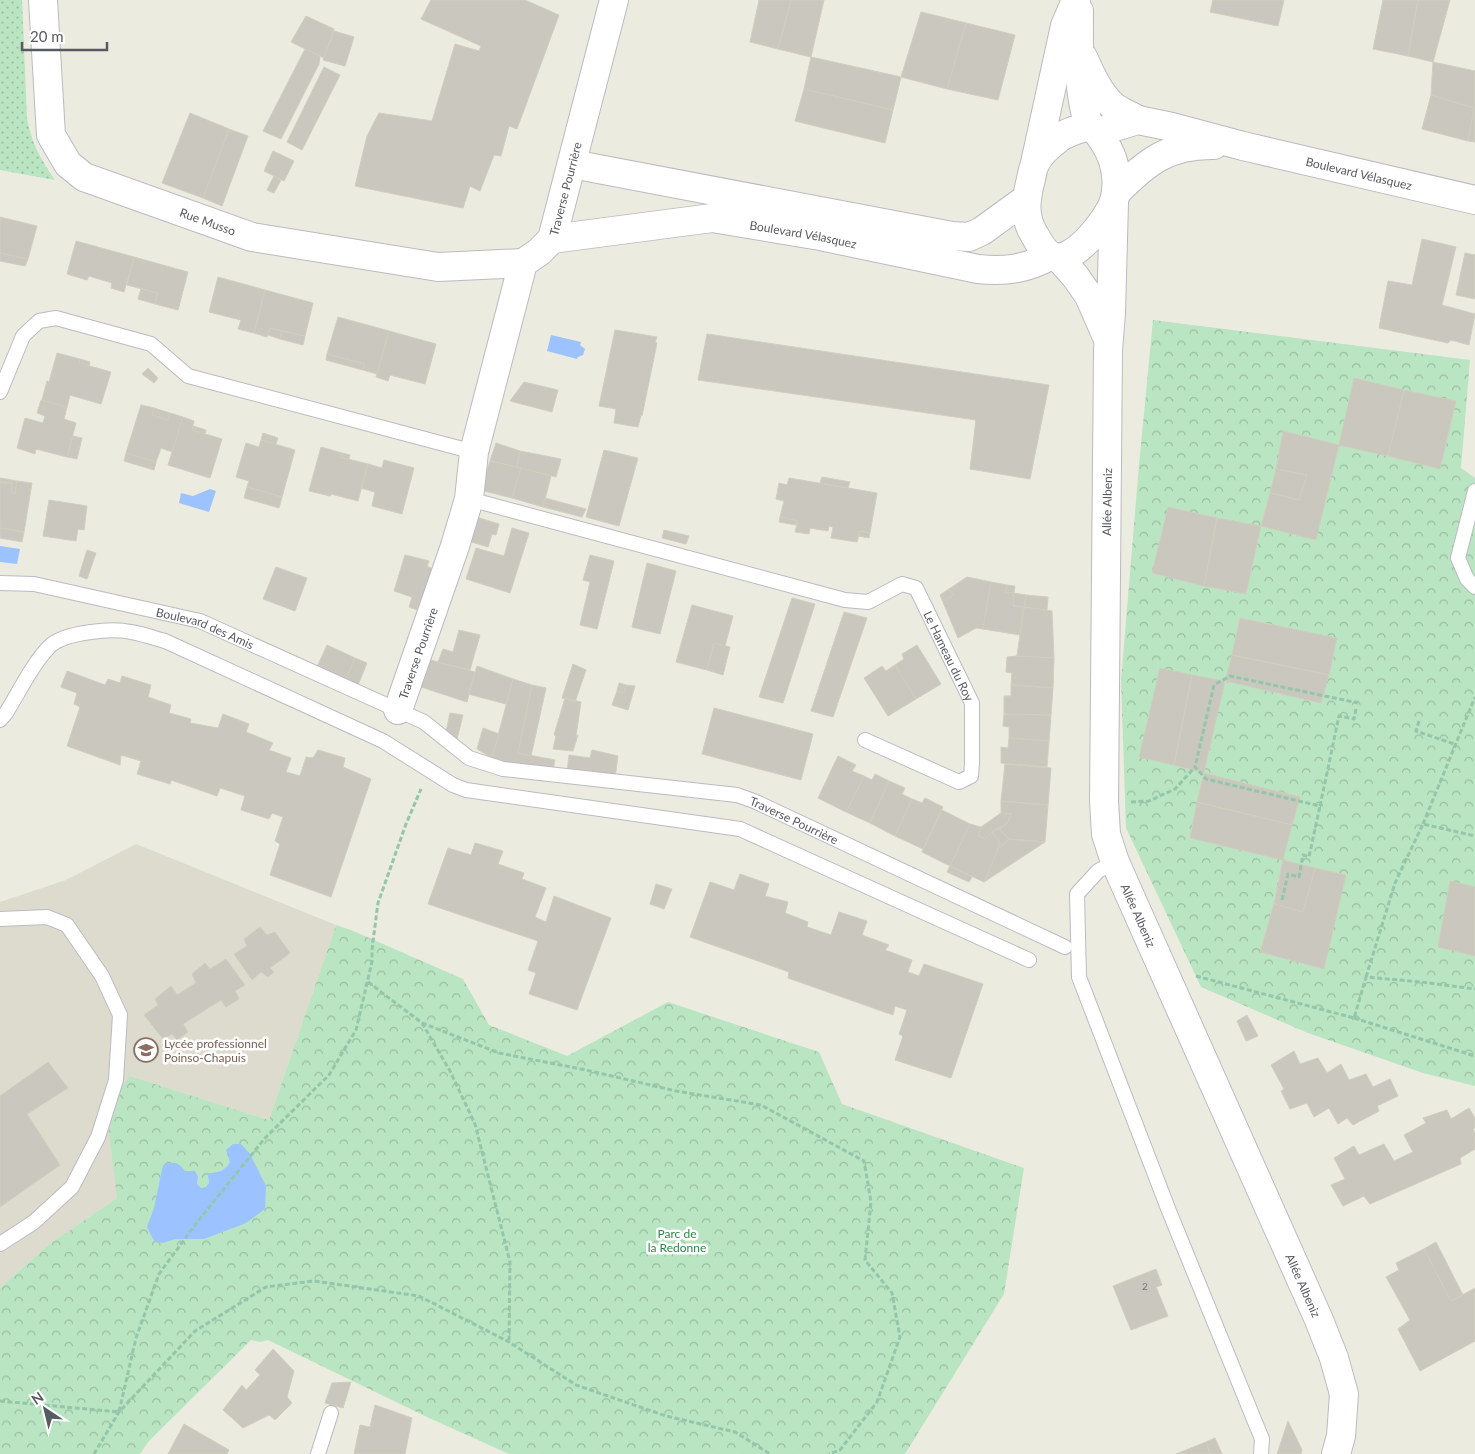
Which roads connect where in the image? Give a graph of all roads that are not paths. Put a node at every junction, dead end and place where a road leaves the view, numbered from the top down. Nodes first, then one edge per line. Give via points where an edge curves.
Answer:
1 (43, 0) edge
2 (614, 0) edge
3 (1077, 0) edge
4 (1080, 49) junction
5 (1138, 120) junction
6 (1094, 129) junction
7 (1243, 146) junction
8 (572, 164) junction
9 (1035, 164) junction
10 (1115, 197) junction
11 (1026, 199) junction
12 (1475, 200) edge
13 (552, 239) junction
14 (1055, 257) junction
15 (523, 263) junction
16 (1109, 339) junction
17 (0, 392) edge
18 (474, 452) junction
19 (1475, 491) edge
20 (469, 499) junction
21 (0, 584) edge
22 (1475, 587) edge
23 (398, 710) junction
24 (0, 720) edge
25 (865, 740) dead end
26 (1115, 862) junction
27 (0, 919) edge
28 (1065, 946) dead end
29 (1029, 960) dead end
30 (0, 1244) edge
31 (331, 1413) dead end
32 (318, 1454) edge
33 (1261, 1454) edge
34 (1336, 1454) edge

1 - 15 street, Rue Musso via 51,135 68,164 84,177 252,237 438,267
2 - 8 street, Traverse Pourrière
3 - 4 street
3 - 9 street via 1065,26
4 - 5 street via 1102,94 1114,107
4 - 6 street via 1084,110
5 - 6 street, Boulevard Vélasquez
5 - 7 street, Boulevard Vélasquez
6 - 9 street via 1059,137
6 - 10 street via 1111,154 1116,173
7 - 10 street, Boulevard Vélasquez via 1178,148 1142,167
7 - 12 street, Boulevard Vélasquez
8 - 11 street, Boulevard Vélasquez via 952,236 969,237 982,231
8 - 13 street, Traverse Pourrière
9 - 11 street
10 - 14 street via 1104,221 1090,239 1076,250
10 - 16 street, Allée Albeniz
11 - 14 street via 1026,214 1032,230 1041,246
13 - 14 street, Boulevard Vélasquez via 712,218 998,271
13 - 15 street, Traverse Pourrière
14 - 16 street, Allée Albeniz via 1075,276 1089,296
15 - 18 street, Traverse Pourrière
16 - 26 street, Allée Albeniz via 1104,801 1106,834
17 - 18 lane via 23,336 39,321 56,318 151,344 188,376
18 - 20 street, Traverse Pourrière
19 - 22 lane via 1458,558 1467,579
20 - 23 street, Traverse Pourrière
20 - 25 lane, Le Hameau du Roy via 845,600 868,602 902,584 916,588 972,703 971,776 959,782
21 - 23 lane, Boulevard des Amis via 34,584 200,620
23 - 28 lane, Traverse Pourrière via 424,722 469,758 503,769 737,795 754,801
24 - 29 lane via 51,645 70,635 130,632 165,641 383,741 466,790 740,829
26 - 33 lane via 1098,871 1077,894 1079,977 1262,1439
26 - 34 street, Allée Albeniz via 1334,1358 1344,1394 1341,1436
27 - 30 lane via 47,917 67,925 102,976 120,1015 116,1080 98,1137 72,1186 34,1222
31 - 32 lane

